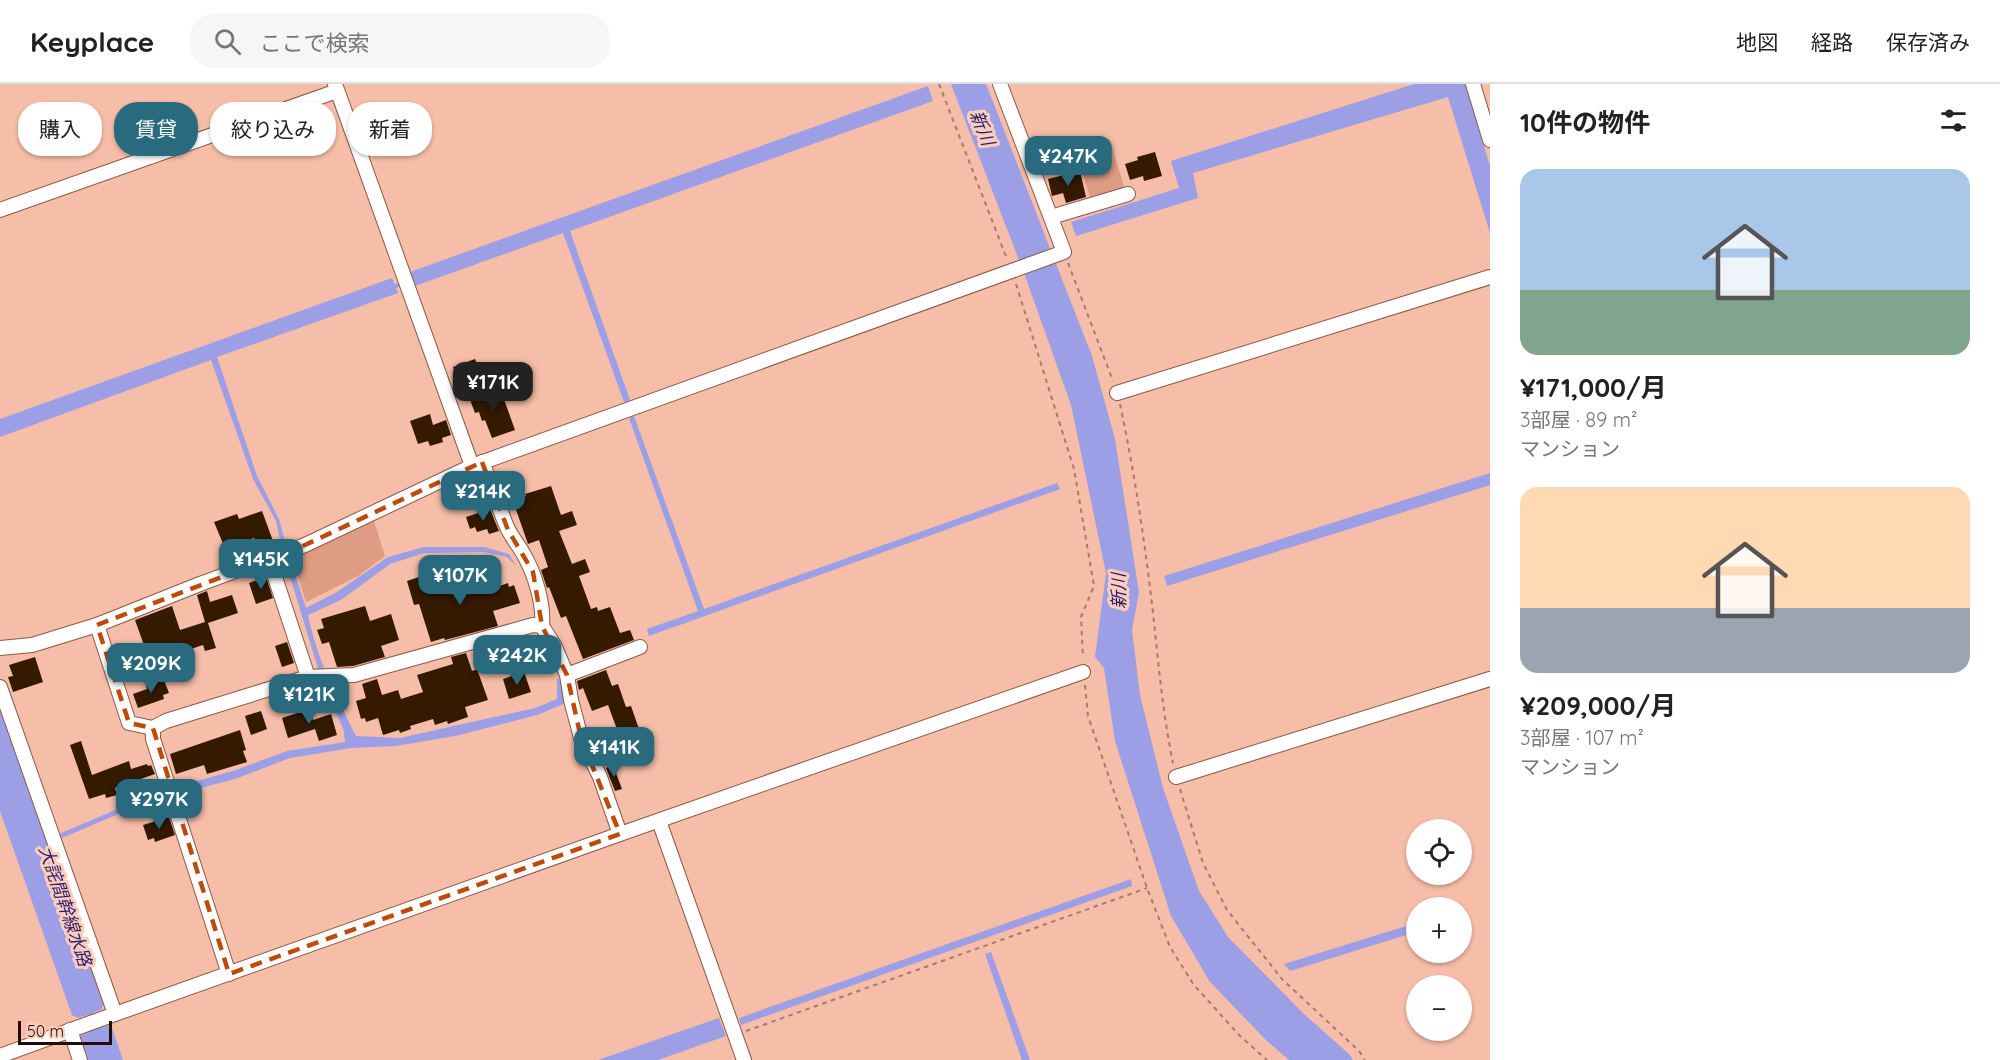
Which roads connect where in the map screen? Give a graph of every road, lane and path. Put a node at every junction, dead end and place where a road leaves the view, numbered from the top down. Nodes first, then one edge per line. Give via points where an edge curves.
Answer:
1 (939, 84) edge
2 (1000, 84) edge
3 (1473, 84) edge
4 (336, 88) edge
5 (1490, 140) edge
6 (1128, 194) dead end
7 (0, 210) edge
8 (1052, 217) junction
9 (1060, 254) junction
10 (1014, 270) junction
11 (1490, 277) edge
12 (1117, 393) junction
13 (477, 464) junction
14 (269, 559) junction
15 (97, 625) junction
16 (542, 626) junction
17 (640, 647) dead end
18 (0, 648) edge
19 (1083, 672) junction
20 (567, 675) junction
21 (318, 676) junction
22 (1490, 679) edge
23 (0, 687) edge
24 (153, 728) junction
25 (1176, 777) junction
26 (659, 821) junction
27 (620, 834) junction
28 (1147, 888) junction
29 (229, 974) junction
30 (115, 1014) junction
31 (70, 1030) junction
32 (735, 1035) junction
33 (0, 1056) edge
34 (80, 1060) edge
35 (744, 1060) edge
36 (1267, 1060) edge
37 (1365, 1060) edge

1 - 10 path
2 - 8 street
3 - 5 street
4 - 7 street
4 - 13 street via 410,294
6 - 8 street
8 - 9 street
9 - 10 street
9 - 12 path
10 - 13 street
10 - 19 path via 1074,469 1094,586 1081,617
11 - 12 street
12 - 25 path via 1129,447 1165,724
13 - 14 street
13 - 16 street via 494,489 508,530 532,572
14 - 15 street
14 - 21 street
15 - 18 street via 32,645
15 - 24 street via 129,723
16 - 20 street
16 - 21 street via 532,625 354,675
17 - 20 street
19 - 26 street
19 - 28 path via 1088,716
20 - 27 street via 581,738
21 - 24 street
22 - 25 street
23 - 30 street
24 - 29 street via 171,798
25 - 37 path via 1203,862 1227,910 1282,979
26 - 27 street
26 - 32 street
27 - 29 street
28 - 32 path
28 - 36 path via 1170,947 1194,985
29 - 30 street
30 - 31 street
31 - 33 street
31 - 34 street
32 - 35 street

